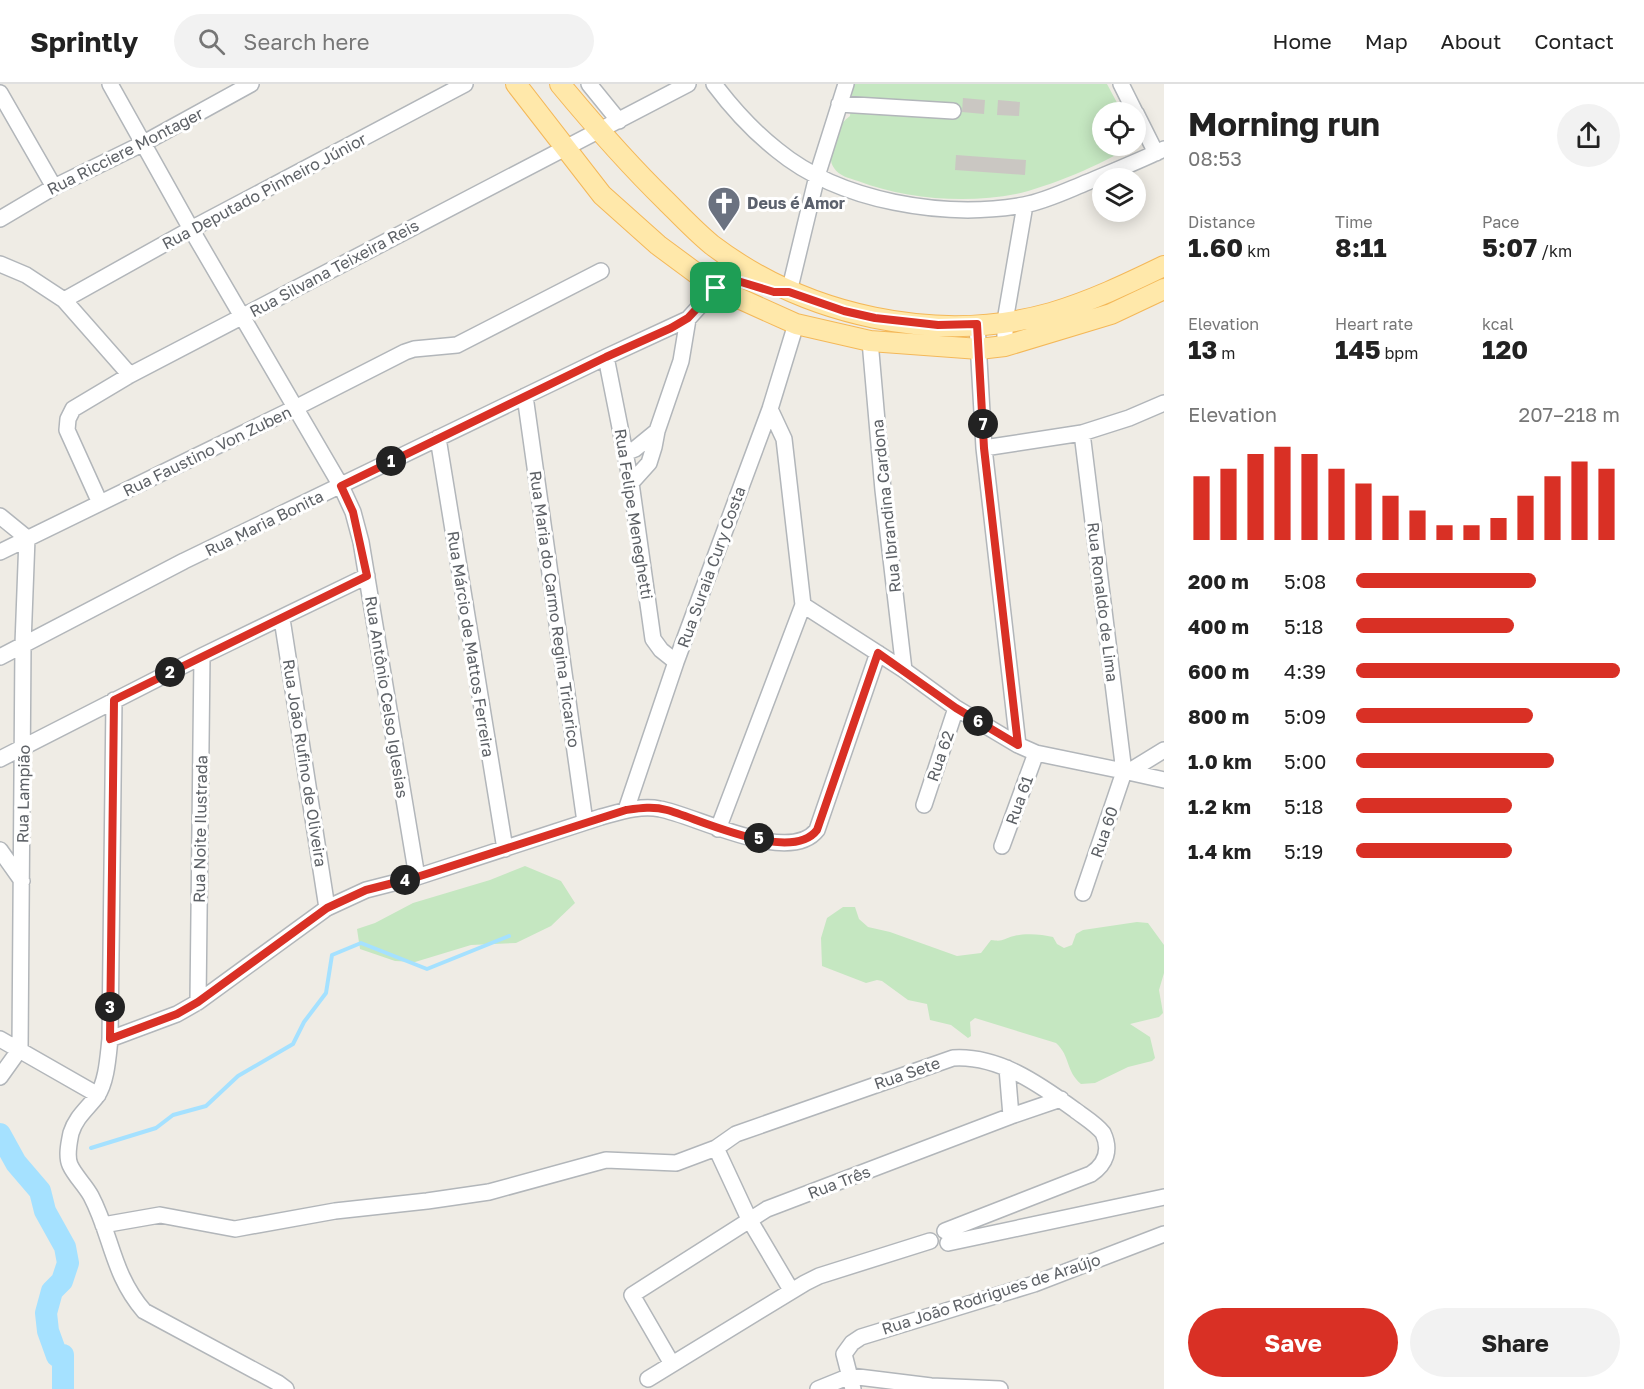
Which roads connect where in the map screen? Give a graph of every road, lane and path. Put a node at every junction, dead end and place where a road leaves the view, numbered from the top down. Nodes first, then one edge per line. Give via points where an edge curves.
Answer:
1 (110, 84) edge
2 (251, 84) edge
3 (465, 84) edge
4 (516, 84) edge
5 (560, 84) edge
6 (589, 84) edge
7 (688, 84) edge
8 (714, 84) edge
9 (846, 84) edge
10 (1121, 84) edge
11 (0, 93) edge
12 (1130, 102) edge
13 (839, 104) junction
14 (953, 111) dead end
15 (619, 121) junction
16 (1146, 130) edge
17 (598, 131) junction
18 (142, 144) junction
19 (564, 147) junction
20 (1160, 151) edge
21 (817, 176) junction
22 (54, 187) junction
23 (1025, 205) junction
24 (0, 219) edge
25 (191, 229) junction
26 (0, 264) edge
27 (1164, 266) edge
28 (602, 271) dead end
29 (716, 288) junction
30 (1164, 289) edge
31 (789, 292) junction
32 (64, 300) junction
33 (241, 316) junction
34 (688, 318) junction
35 (1005, 321) junction
36 (796, 324) junction
37 (977, 324) junction
38 (870, 341) junction
39 (1005, 346) junction
40 (979, 349) junction
41 (606, 357) junction
42 (130, 375) junction
43 (525, 396) junction
44 (1164, 403) edge
45 (295, 409) junction
46 (771, 409) junction
47 (657, 431) junction
48 (1082, 433) junction
49 (438, 438) junction
50 (984, 448) junction
51 (625, 453) junction
52 (632, 483) junction
53 (341, 486) junction
54 (100, 504) junction
55 (0, 516) edge
56 (27, 538) junction
57 (0, 552) edge
58 (367, 576) junction
59 (804, 605) junction
60 (282, 619) junction
61 (23, 644) junction
62 (878, 653) junction
63 (202, 656) junction
64 (0, 657) edge
65 (676, 662) junction
66 (904, 670) junction
67 (114, 700) junction
68 (956, 708) junction
69 (1018, 745) junction
70 (24, 747) junction
71 (1164, 750) edge
72 (1036, 753) junction
73 (0, 759) edge
74 (1126, 772) junction
75 (1164, 780) edge
76 (924, 805) dead end
77 (626, 810) junction
78 (585, 822) junction
79 (718, 829) junction
80 (1002, 846) dead end
81 (505, 849) junction
82 (0, 850) edge
83 (417, 877) junction
84 (22, 881) junction
85 (1083, 893) dead end
86 (327, 908) junction
87 (198, 1002) junction
88 (0, 1039) edge
89 (110, 1039) junction
90 (20, 1049) junction
91 (1007, 1068) junction
92 (0, 1077) edge
93 (98, 1095) junction
94 (1061, 1100) junction
95 (1011, 1116) junction
96 (716, 1148) junction
97 (1164, 1197) edge
98 (749, 1219) junction
99 (103, 1225) junction
100 (1164, 1235) edge
101 (946, 1237) junction
102 (791, 1290) junction
103 (672, 1364) junction
104 (648, 1379) dead end
105 (851, 1382) edge
106 (286, 1389) edge
107 (818, 1389) edge
108 (1000, 1389) edge

1 - 18 street, Rua Antônio Celso Iglesias
2 - 18 street, Rua Ricciere Montager
3 - 25 street, Rua Deputado Pinheiro Júnior
4 - 19 main road
5 - 17 main road
6 - 15 street
7 - 15 street, Rua Silvana Teixeira Reis
8 - 21 street via 778,151
9 - 13 street
10 - 12 street
11 - 22 street
13 - 14 street
13 - 21 street
15 - 17 street, Rua Silvana Teixeira Reis
16 - 20 street
17 - 19 street, Rua Silvana Teixeira Reis
17 - 31 main road via 710,243
18 - 22 street, Rua Ricciere Montager
18 - 25 street, Rua Antônio Celso Iglesias
19 - 29 main road via 602,195 658,245
19 - 33 street, Rua Silvana Teixeira Reis
20 - 23 street
21 - 23 street via 873,197 926,208
21 - 31 street
22 - 24 street, Rua Ricciere Montager
23 - 35 street
25 - 32 street, Rua Deputado Pinheiro Júnior
25 - 33 street, Rua Antônio Celso Iglesias
26 - 32 street
27 - 35 main road via 1107,294 1052,312
28 - 45 street, Rua Faustino Von Zuben via 457,345 414,349
29 - 31 main road via 741,282 774,292
29 - 34 street, Rua Maria Bonita
29 - 36 main road
30 - 39 main road via 1111,314
31 - 37 main road via 875,318 938,325
32 - 42 street
33 - 42 street, Rua Silvana Teixeira Reis
33 - 45 street, Rua Antônio Celso Iglesias
34 - 41 street, Rua Maria Bonita
34 - 47 street via 681,360
35 - 37 main road
35 - 39 street
36 - 38 main road
36 - 46 street, Rua Suraia Cury Costa
37 - 40 street
38 - 40 main road
38 - 66 street, Rua Ibrandina Cardona
39 - 40 main road
40 - 50 street
41 - 43 street, Rua Maria Bonita
41 - 51 street, Rua Felipe Meneghetti
42 - 54 street, Rua Silvana Teixeira Reis via 73,409 68,419 67,430
43 - 49 street, Rua Maria Bonita
43 - 78 street, Rua Maria do Carmo Regina Tricarico
44 - 48 street
45 - 53 street, Rua Antônio Celso Iglesias
45 - 54 street, Rua Faustino Von Zuben
46 - 59 street via 784,439
46 - 65 street, Rua Suraia Cury Costa
47 - 51 street
47 - 52 street via 648,462
48 - 50 street
48 - 74 street, Rua Ronaldo de Lima
49 - 53 street, Rua Maria Bonita
49 - 81 street, Rua Márcio de Mattos Ferreira
50 - 69 street
51 - 52 street, Rua Felipe Meneghetti
52 - 65 street, Rua Felipe Meneghetti via 653,639
53 - 58 street, Rua Antônio Celso Iglesias via 353,512
53 - 61 street, Rua Maria Bonita
54 - 56 street, Rua Faustino Von Zuben
55 - 56 street
56 - 57 street, Rua Faustino Von Zuben
56 - 61 street, Rua Lampião
58 - 60 street
58 - 83 street, Rua Antônio Celso Iglesias
59 - 62 street
59 - 79 street
60 - 63 street
60 - 86 street, Rua João Rufino de Oliveira
61 - 64 street, Rua Maria Bonita
61 - 70 street, Rua Lampião
62 - 66 street
62 - 79 street via 814,835 795,842
63 - 67 street
63 - 87 street, Rua Noite Ilustrada
65 - 77 street, Rua Suraia Cury Costa
66 - 68 street
67 - 70 street
67 - 89 street
68 - 69 street
68 - 76 street, Rua 62
69 - 72 street
70 - 73 street
70 - 84 street, Rua Lampião
71 - 74 street
72 - 74 street
72 - 80 street, Rua 61
74 - 75 street
74 - 85 street, Rua 60
77 - 78 street
77 - 79 street via 658,808
78 - 81 street
81 - 83 street
82 - 84 street
83 - 86 street via 366,890
84 - 90 street, Rua Lampião
86 - 87 street
87 - 89 street
88 - 90 street
89 - 93 street
90 - 92 street
90 - 93 street
91 - 94 street, Rua Sete
91 - 95 street
91 - 96 street, Rua Sete via 975,1058 942,1060 736,1134
93 - 99 street via 79,1115 68,1150 70,1164
94 - 95 street, Rua Três
94 - 101 street, Rua Sete via 1099,1128 1106,1140 1107,1154 1101,1166 1091,1174
95 - 98 street, Rua Três
96 - 98 street
96 - 99 street, Rua Sete via 676,1163 606,1160 489,1192 335,1211 235,1229 160,1215
97 - 101 street
98 - 102 street
98 - 103 street, Rua Três via 632,1295
99 - 106 street via 114,1262 130,1295 144,1311
100 - 105 street, Rua João Rodrigues de Araújo via 1034,1284 861,1337 844,1354
101 - 102 street via 941,1248 930,1241 819,1276
102 - 103 street
103 - 104 street
105 - 107 street
105 - 108 street

